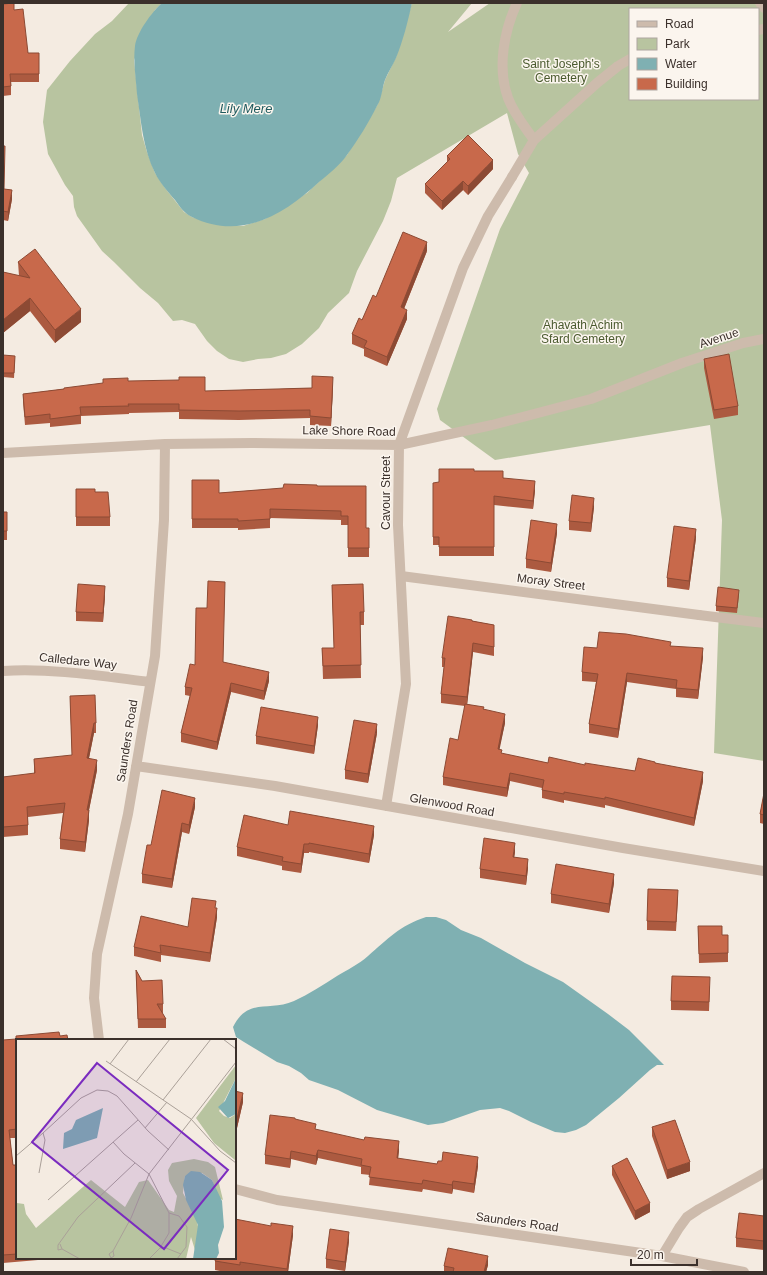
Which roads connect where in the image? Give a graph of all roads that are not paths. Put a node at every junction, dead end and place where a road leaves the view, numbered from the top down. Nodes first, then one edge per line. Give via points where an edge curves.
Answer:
1 (517, 3) edge
2 (760, 3) edge
3 (764, 8) edge
4 (629, 60) edge
5 (534, 140) junction
6 (764, 339) edge
7 (682, 364) joint
8 (165, 444) junction
9 (399, 445) junction
10 (3, 453) edge
11 (401, 576) junction
12 (764, 623) edge
13 (3, 670) edge
14 (150, 682) junction
15 (136, 766) junction
16 (386, 806) junction
17 (764, 871) edge
18 (99, 1039) edge
19 (764, 1173) edge
20 (236, 1189) edge
21 (662, 1256) junction
22 (744, 1272) edge

1 - 5 street via 504,42 502,69 508,98 516,115
2 - 3 street
4 - 5 street, Cavour Street via 597,83
5 - 9 street, Cavour Street via 488,216 463,268
6 - 7 street, Avenue via 743,343
7 - 9 street, Lake Shore Road via 591,399
8 - 9 street, Lake Shore Road
8 - 10 street, Lake Shore Road
8 - 14 street, Saunders Road via 155,656
9 - 11 street, Cavour Street via 398,525
11 - 12 street, Moray Street
11 - 16 street, Cavour Street via 406,684
13 - 14 street, Calledare Way via 62,671
14 - 15 street, Saunders Road
15 - 16 street, Glenwood Road via 275,786
15 - 18 street, Saunders Road via 97,954 94,998
16 - 17 street, Glenwood Road
19 - 21 street via 687,1217
20 - 21 street, Saunders Road via 277,1200
21 - 22 street, Saunders Road

